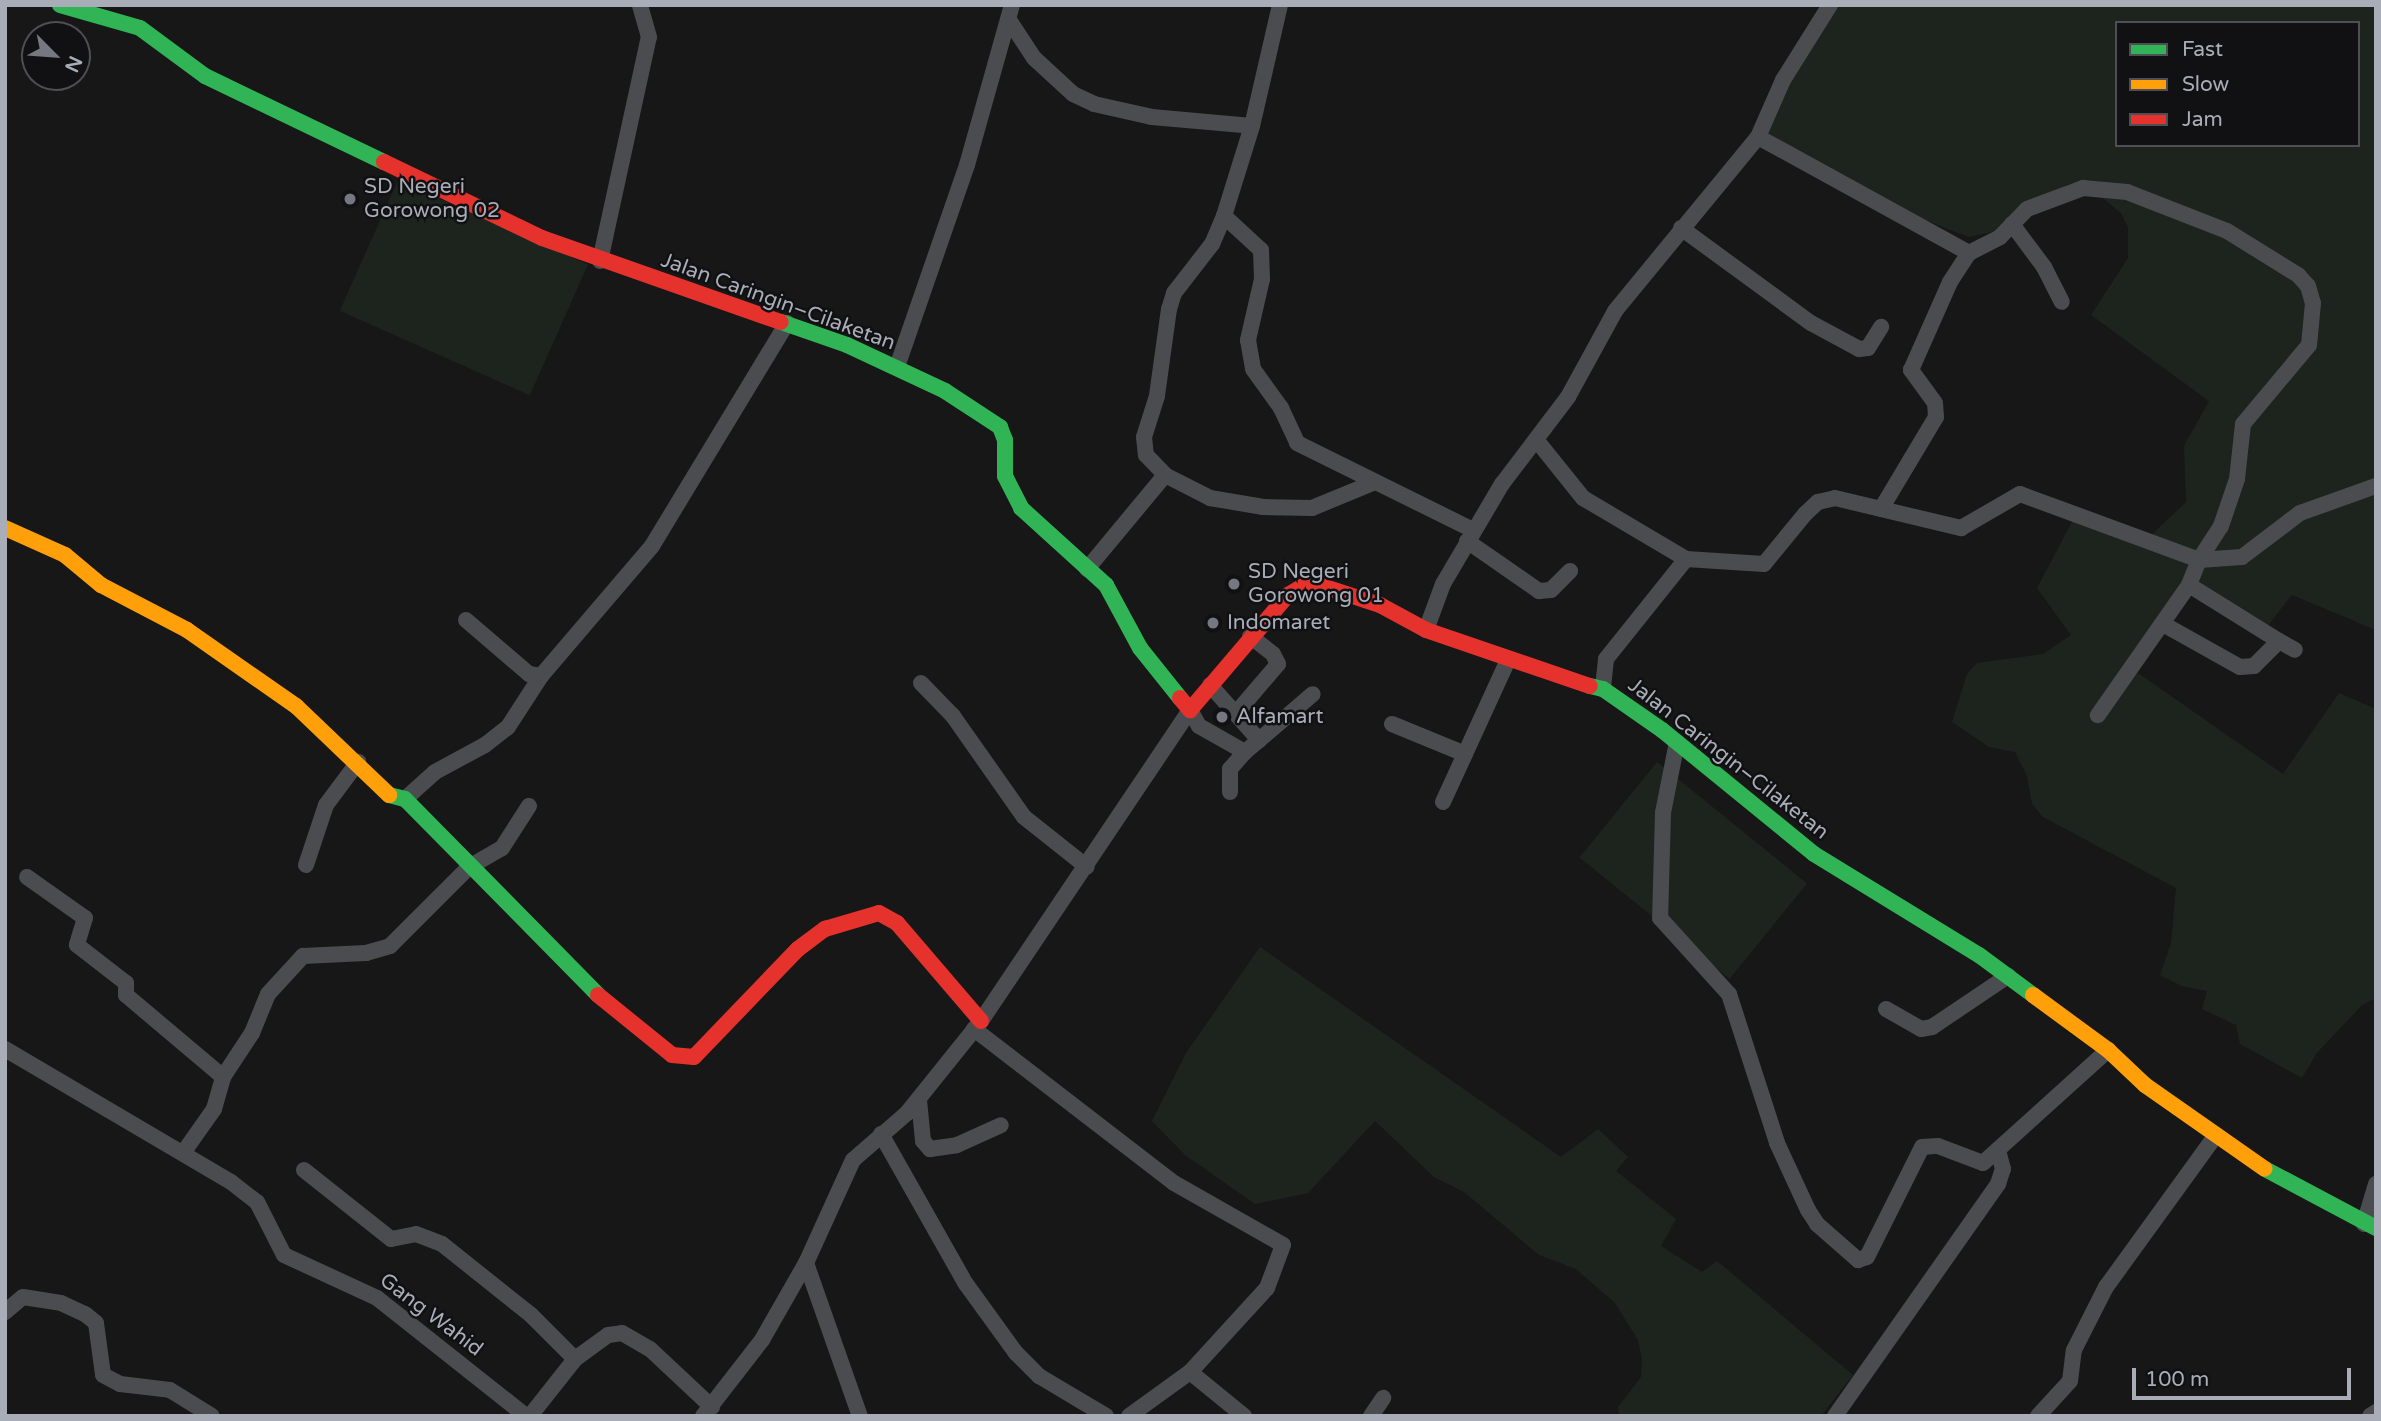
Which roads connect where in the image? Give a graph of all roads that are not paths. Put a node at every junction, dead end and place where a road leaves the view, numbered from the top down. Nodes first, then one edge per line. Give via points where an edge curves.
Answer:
1 (60, 5) edge
2 (640, 5) edge
3 (1280, 5) edge
4 (1830, 5) edge
5 (1011, 13) edge
6 (1252, 126) junction
7 (1758, 136) junction
8 (1224, 216) junction
9 (2012, 224) junction
10 (1681, 228) junction
11 (1969, 253) junction
12 (600, 261) junction
13 (2062, 302) dead end
14 (787, 323) junction
15 (1881, 327) dead end
16 (897, 367) junction
17 (1538, 442) junction
18 (1165, 475) junction
19 (1373, 483) junction
20 (2376, 486) edge
21 (1881, 509) junction
22 (5, 528) edge
23 (1470, 536) junction
24 (1686, 559) junction
25 (2199, 560) junction
26 (1087, 569) junction
27 (1570, 571) dead end
28 (2189, 585) junction
29 (466, 620) dead end
30 (2163, 624) junction
31 (1426, 630) junction
32 (1250, 636) junction
33 (2279, 641) junction
34 (2295, 650) dead end
35 (1508, 660) junction
36 (541, 676) junction
37 (921, 683) dead end
38 (1210, 685) junction
39 (1603, 689) junction
40 (1314, 694) dead end
41 (1190, 710) junction
42 (1237, 712) junction
43 (2098, 715) dead end
44 (1392, 724) dead end
45 (1259, 740) junction
46 (1677, 742) junction
47 (1245, 752) junction
48 (1465, 754) junction
49 (358, 762) junction
50 (1230, 792) dead end
51 (405, 799) junction
52 (1443, 802) dead end
53 (529, 806) dead end
54 (306, 865) dead end
55 (469, 867) junction
56 (1087, 867) junction
57 (27, 877) dead end
58 (2008, 976) junction
59 (1886, 1009) dead end
60 (978, 1025) junction
61 (5, 1049) edge
62 (2108, 1050) junction
63 (223, 1077) junction
64 (919, 1100) junction
65 (1001, 1125) dead end
66 (881, 1134) junction
67 (2216, 1135) junction
68 (1998, 1150) junction
69 (183, 1153) junction
70 (304, 1170) dead end
71 (2376, 1184) edge
72 (2370, 1226) edge
73 (806, 1262) junction
74 (5, 1312) edge
75 (575, 1359) junction
76 (1190, 1372) junction
77 (1383, 1398) dead end
78 (707, 1411) edge
79 (2376, 1412) edge
80 (212, 1416) edge
81 (528, 1416) edge
82 (860, 1416) edge
83 (1106, 1416) edge
84 (1129, 1416) edge
85 (1244, 1416) edge
86 (1371, 1416) edge
87 (1835, 1416) edge
88 (2038, 1416) edge
89 (2370, 1416) edge

1 - 12 street, Jalan Caringin–Cilaketan via 140,28 205,76 277,113
2 - 12 street via 649,37
3 - 6 street
4 - 7 street via 1783,80
5 - 6 street via 1034,58 1073,94 1094,104 1152,117
5 - 16 street via 967,165
6 - 8 street
7 - 10 street
7 - 11 street
8 - 18 street via 1212,244 1174,293 1169,309 1157,396 1144,437 1149,462
8 - 19 street via 1261,250 1264,264 1249,327 1253,369 1281,408 1297,443
9 - 11 street via 2000,237
9 - 13 street via 2044,267
9 - 25 street via 2027,209 2082,188 2127,192 2227,231 2308,286 2313,303 2309,345 2244,424 2229,510
10 - 15 street via 1811,323 1859,349 1868,348
10 - 17 street via 1615,312
11 - 21 street via 1950,282 1911,370 1935,403 1936,417
12 - 14 street, Jalan Caringin–Cilaketan
14 - 16 street, Jalan Caringin–Cilaketan
14 - 36 street via 652,546
16 - 26 street, Jalan Caringin–Cilaketan via 1000,427 1005,440 1005,476 1021,508
17 - 23 street via 1502,484
17 - 24 street via 1583,499
18 - 19 street via 1210,498 1263,507 1312,508
18 - 26 street
19 - 23 street
20 - 25 street via 2300,513 2242,556
21 - 24 street via 1835,498 1818,502 1764,564
21 - 25 street via 1961,528 2020,494
22 - 49 street via 65,555 101,585 187,629 296,706
23 - 27 street via 1539,591 1551,590
23 - 31 street via 1443,584
24 - 39 street via 1606,659
25 - 28 street
26 - 41 street, Jalan Caringin–Cilaketan via 1106,585 1140,648
28 - 30 street
28 - 33 street
29 - 36 street via 529,674
30 - 33 street via 2240,667 2254,666
30 - 43 street
31 - 32 street, Jalan Caringin–Cilaketan via 1380,605 1310,582 1288,595
31 - 35 street, Jalan Caringin–Cilaketan
32 - 38 street, Jalan Caringin–Cilaketan
32 - 42 street via 1273,654 1278,664
33 - 34 street
35 - 39 street, Jalan Caringin–Cilaketan
35 - 48 street
36 - 51 street via 508,727 435,772
37 - 56 street via 953,716 1024,817
38 - 41 street, Jalan Caringin–Cilaketan
38 - 42 street
39 - 46 street, Jalan Caringin–Cilaketan
40 - 45 street
41 - 47 street via 1199,726
41 - 56 street
42 - 45 street
44 - 48 street
45 - 47 street
46 - 58 street, Jalan Caringin–Cilaketan via 1814,854
46 - 68 street via 1663,813 1660,918 1729,994 1777,1143 1817,1224 1864,1261 1922,1147 1938,1146 1976,1164
47 - 50 street via 1230,769
48 - 52 street
49 - 51 street via 387,794
49 - 54 street via 326,804
51 - 55 street
53 - 55 street via 502,848
55 - 60 street via 599,996 680,1058 700,1052 798,949 825,929 879,913 897,923
55 - 63 street via 390,946 366,953 303,956 268,994 252,1033
56 - 60 street
57 - 63 street via 85,918 77,945 126,983 126,995
58 - 59 street via 1932,1027 1920,1028
58 - 62 street, Jalan Caringin–Cilaketan
60 - 64 street
60 - 76 street via 1174,1183 1283,1245 1266,1288
61 - 69 street, Gang Wahid
62 - 67 street, Jalan Caringin–Cilaketan via 2145,1085
62 - 68 street
63 - 69 street via 214,1109
64 - 65 street via 923,1141 930,1149 957,1144
64 - 66 street
66 - 73 street via 853,1160 841,1180
66 - 83 street via 966,1284 1016,1353 1040,1377
67 - 72 street, Jalan Caringin–Cilaketan via 2261,1167
67 - 88 street via 2106,1287 2074,1350 2070,1381
68 - 87 street via 2003,1169 1998,1184
69 - 81 street, Gang Wahid via 257,1202 284,1255 377,1298
70 - 75 street via 391,1239 416,1234 442,1244 531,1315
71 - 72 street
73 - 78 street via 762,1340
73 - 82 street
74 - 80 street via 23,1297 61,1303 85,1314 96,1323 103,1376 120,1384 170,1390
75 - 78 street via 608,1335 622,1333 650,1349
75 - 81 street
76 - 84 street
76 - 85 street
77 - 86 street
79 - 89 street

